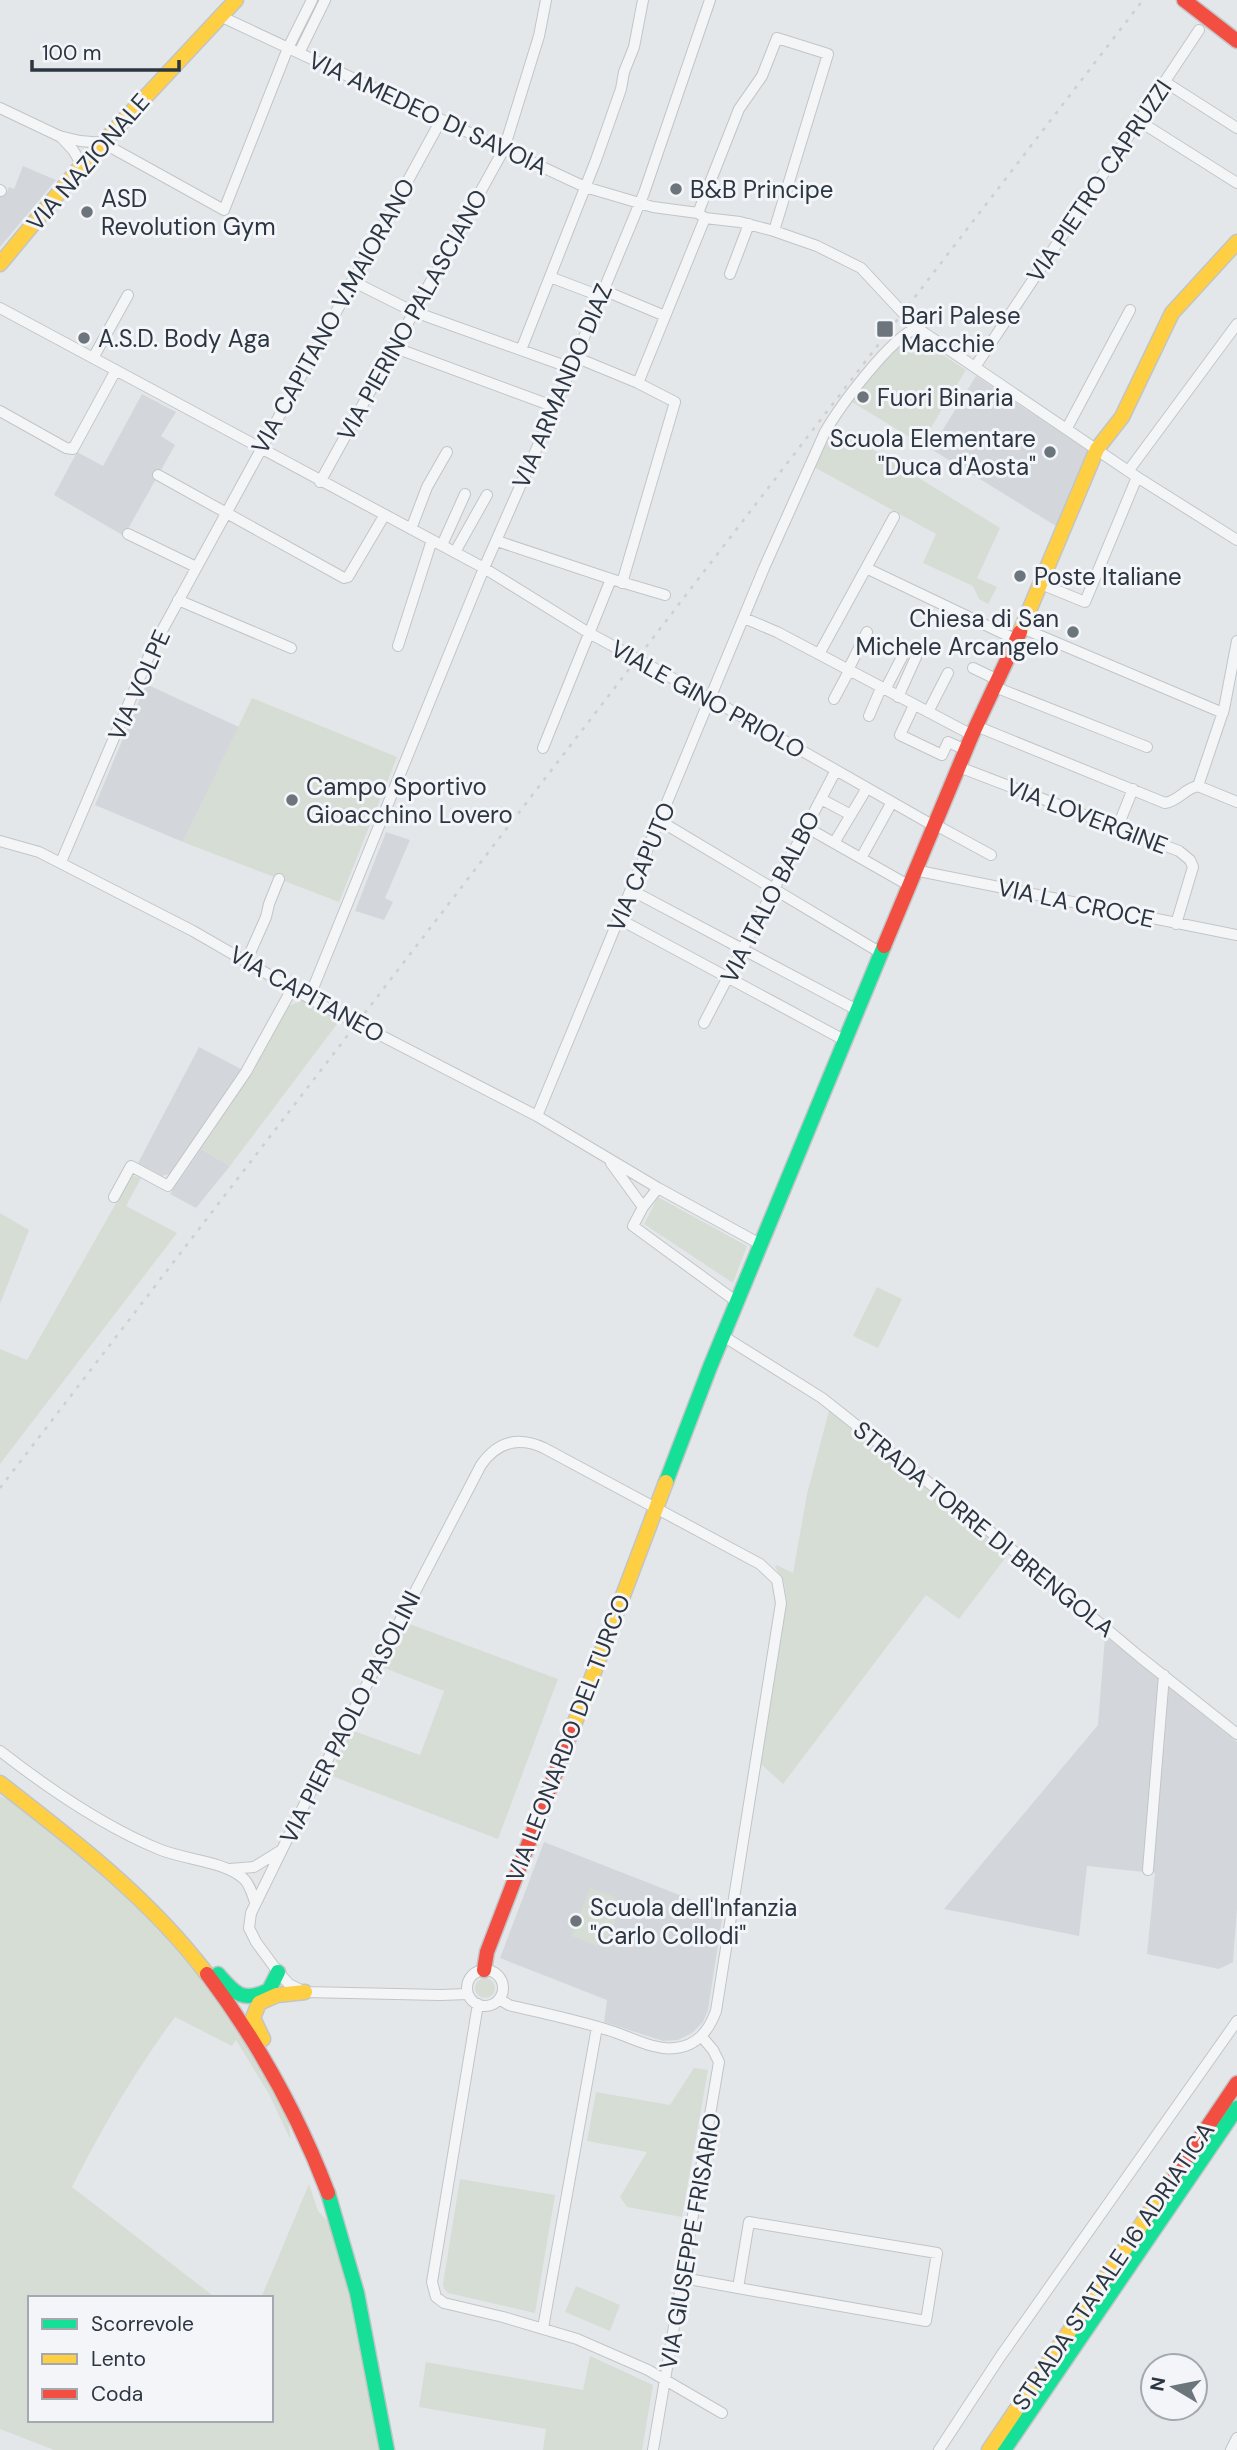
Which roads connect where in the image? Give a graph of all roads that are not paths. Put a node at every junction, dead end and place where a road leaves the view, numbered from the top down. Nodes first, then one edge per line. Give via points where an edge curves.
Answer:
1 (236, 0) edge
2 (312, 0) edge
3 (325, 0) edge
4 (545, 0) edge
5 (643, 0) edge
6 (710, 0) edge
7 (1184, 0) edge
8 (1204, 0) edge
9 (220, 16) junction
10 (1237, 25) edge
11 (1199, 30) dead end
12 (1237, 40) edge
13 (288, 48) junction
14 (299, 53) junction
15 (1165, 82) junction
16 (0, 108) edge
17 (441, 120) junction
18 (1139, 121) junction
19 (1237, 128) edge
20 (60, 136) junction
21 (103, 143) junction
22 (504, 149) junction
23 (82, 165) junction
24 (1237, 183) edge
25 (585, 187) junction
26 (639, 203) junction
27 (701, 216) junction
28 (749, 224) junction
29 (774, 231) junction
30 (1237, 242) edge
31 (1231, 259) edge
32 (0, 264) edge
33 (730, 274) dead end
34 (550, 276) junction
35 (352, 281) junction
36 (602, 293) junction
37 (128, 295) dead end
38 (0, 308) edge
39 (1130, 310) dead end
40 (412, 312) junction
41 (665, 316) junction
42 (1237, 324) edge
43 (918, 328) junction
44 (393, 347) junction
45 (521, 350) junction
46 (575, 357) junction
47 (93, 358) junction
48 (975, 367) junction
49 (571, 368) junction
50 (116, 370) junction
51 (638, 383) junction
52 (555, 407) junction
53 (0, 411) edge
54 (1068, 428) junction
55 (260, 449) junction
56 (1097, 449) junction
57 (447, 452) dead end
58 (1133, 474) junction
59 (158, 475) dead end
60 (320, 482) junction
61 (466, 494) dead end
62 (487, 495) dead end
63 (226, 512) junction
64 (384, 516) junction
65 (894, 517) dead end
66 (411, 530) junction
67 (128, 534) dead end
68 (1237, 540) edge
69 (497, 541) junction
70 (437, 542) junction
71 (455, 552) junction
72 (196, 567) junction
73 (484, 568) junction
74 (866, 568) junction
75 (624, 578) junction
76 (611, 579) junction
77 (1041, 584) junction
78 (665, 596) dead end
79 (178, 600) junction
80 (744, 618) junction
81 (867, 632) dead end
82 (589, 634) junction
83 (1020, 634) junction
84 (1237, 641) edge
85 (398, 646) dead end
86 (291, 648) dead end
87 (904, 653) dead end
88 (819, 654) junction
89 (916, 657) dead end
90 (973, 668) dead end
91 (848, 670) junction
92 (948, 673) dead end
93 (997, 684) junction
94 (883, 689) junction
95 (898, 697) junction
96 (711, 699) junction
97 (834, 699) dead end
98 (914, 705) junction
99 (1227, 710) junction
100 (928, 712) junction
101 (869, 716) dead end
102 (974, 731) junction
103 (1147, 747) dead end
104 (543, 748) dead end
105 (966, 750) junction
106 (959, 767) junction
107 (836, 770) junction
108 (1198, 786) junction
109 (867, 788) junction
110 (1133, 789) junction
111 (821, 799) junction
112 (892, 802) junction
113 (1237, 802) edge
114 (851, 815) junction
115 (660, 821) junction
116 (934, 825) junction
117 (1118, 826) junction
118 (806, 827) junction
119 (0, 841) edge
120 (834, 843) junction
121 (990, 855) dead end
122 (861, 858) junction
123 (61, 863) junction
124 (914, 870) junction
125 (279, 879) dead end
126 (908, 885) junction
127 (774, 889) junction
128 (632, 890) junction
129 (619, 919) junction
130 (1177, 924) junction
131 (1237, 935) edge
132 (743, 949) junction
133 (881, 953) junction
134 (246, 962) junction
135 (728, 978) junction
136 (293, 987) junction
137 (309, 998) junction
138 (857, 1010) junction
139 (704, 1023) dead end
140 (844, 1040) junction
141 (537, 1116) junction
142 (609, 1160) junction
143 (658, 1188) junction
144 (114, 1197) dead end
145 (643, 1207) junction
146 (760, 1244) junction
147 (737, 1302) junction
148 (723, 1336) junction
149 (657, 1508) junction
150 (1164, 1675) junction
151 (1237, 1734) edge
152 (0, 1751) edge
153 (0, 1783) edge
154 (6, 1792) edge
155 (281, 1850) junction
156 (226, 1869) junction
157 (1148, 1870) dead end
158 (255, 1902) junction
159 (190, 1953) junction
160 (484, 1970) junction
161 (278, 1972) junction
162 (305, 1992) junction
163 (468, 1994) junction
164 (499, 1999) junction
165 (478, 2004) junction
166 (1237, 2021) edge
167 (597, 2026) junction
168 (702, 2037) junction
169 (266, 2060) junction
170 (1237, 2083) edge
171 (1237, 2108) edge
172 (683, 2278) junction
173 (738, 2288) junction
174 (543, 2328) junction
175 (666, 2380) junction
176 (722, 2413) dead end
177 (1237, 2438) edge
178 (387, 2450) edge
179 (653, 2450) edge
180 (939, 2450) edge
181 (989, 2450) edge
182 (1004, 2450) edge
183 (1231, 2450) edge

1 - 9 main road, VIA NAZIONALE
2 - 13 street
3 - 14 street
4 - 22 street, VIA PIERINO PALASCIANO via 539,36
5 - 25 street via 634,47
6 - 26 street, VIA ARMANDO DIAZ
7 - 12 main road
8 - 10 main road
9 - 13 street, VIA AMEDEO DI SAVOIA
9 - 21 main road, VIA NAZIONALE
11 - 15 street, VIA PIETRO CAPRUZZI
13 - 14 street, VIA AMEDEO DI SAVOIA
13 - 21 street via 224,211
14 - 17 street, VIA AMEDEO DI SAVOIA
15 - 18 street, VIA PIETRO CAPRUZZI
15 - 19 street
16 - 20 street
17 - 22 street, VIA AMEDEO DI SAVOIA
17 - 35 street, VIA CAPITANO V.MAIORANO
18 - 24 street
18 - 48 street, VIA PIETRO CAPRUZZI
20 - 21 street
20 - 23 street
21 - 23 main road, VIA NAZIONALE
22 - 25 street, VIA AMEDEO DI SAVOIA
22 - 40 street, VIA PIERINO PALASCIANO
23 - 32 main road, VIA NAZIONALE
25 - 26 street, VIA AMEDEO DI SAVOIA
25 - 34 street
26 - 27 street, VIA AMEDEO DI SAVOIA
26 - 36 street, VIA ARMANDO DIAZ
27 - 28 street, VIA AMEDEO DI SAVOIA
27 - 29 street via 739,109 762,76 777,38 828,54
27 - 41 street
28 - 29 street, VIA AMEDEO DI SAVOIA
28 - 33 street
29 - 43 street, VIA AMEDEO DI SAVOIA via 861,268
30 - 31 main road, VIA LEONARDO DEL TURCO
31 - 56 main road, VIA LEONARDO DEL TURCO via 1172,313 1122,416
34 - 36 street
34 - 45 street
35 - 40 street
35 - 55 street, VIA CAPITANO V.MAIORANO
36 - 41 street
36 - 46 street, VIA ARMANDO DIAZ
37 - 47 street
38 - 47 street, VIALE GINO PRIOLO
39 - 54 street
40 - 44 street, VIA PIERINO PALASCIANO
40 - 45 street
41 - 51 street
42 - 58 street
43 - 48 street
43 - 80 street, VIA CAPUTO via 907,331 889,348 837,412 809,464
44 - 52 street
44 - 60 street, VIA PIERINO PALASCIANO
45 - 49 street
46 - 49 street, VIA ARMANDO DIAZ
46 - 51 street
47 - 50 street, VIALE GINO PRIOLO
48 - 54 street
49 - 52 street, VIA ARMANDO DIAZ
50 - 53 street via 73,449
50 - 55 street, VIALE GINO PRIOLO
51 - 75 street via 675,402
52 - 69 street, VIA ARMANDO DIAZ
54 - 56 street
55 - 60 street, VIALE GINO PRIOLO
55 - 63 street, VIA CAPITANO V.MAIORANO
56 - 58 street
56 - 77 main road, VIA LEONARDO DEL TURCO
57 - 66 street
58 - 68 street
58 - 77 street via 1085,602
59 - 63 street
60 - 64 street, VIALE GINO PRIOLO
61 - 70 street
62 - 71 street
63 - 64 street via 348,577
63 - 72 street, VIA VOLPE
64 - 66 street, VIALE GINO PRIOLO
65 - 74 street
66 - 70 street, VIALE GINO PRIOLO
67 - 72 street
69 - 73 street, VIA ARMANDO DIAZ
69 - 76 street
70 - 71 street, VIALE GINO PRIOLO
70 - 85 street
71 - 73 street, VIALE GINO PRIOLO
72 - 79 street, VIA VOLPE
73 - 82 street, VIALE GINO PRIOLO
73 - 137 street, VIA ARMANDO DIAZ
74 - 83 street
74 - 88 street
75 - 76 street
75 - 78 street
76 - 82 street
77 - 83 main road, VIA LEONARDO DEL TURCO
79 - 86 street
79 - 123 street, VIA VOLPE via 152,649
80 - 88 street
80 - 96 street, VIA CAPUTO
81 - 91 street
82 - 96 street, VIALE GINO PRIOLO
82 - 104 street
83 - 93 main road, VIA LEONARDO DEL TURCO
83 - 99 street
84 - 99 street
87 - 94 street
88 - 91 street
89 - 95 street
90 - 93 street
91 - 94 street
91 - 97 street
92 - 100 street
93 - 102 main road, VIA LEONARDO DEL TURCO
93 - 103 street
94 - 95 street
94 - 101 street
95 - 98 street
96 - 107 street, VIALE GINO PRIOLO
96 - 115 street, VIA CAPUTO
98 - 100 street
98 - 105 street via 900,735 942,755 948,741
99 - 108 street
100 - 102 street
102 - 105 main road, VIA LEONARDO DEL TURCO
102 - 110 street
105 - 106 main road, VIA LEONARDO DEL TURCO
106 - 116 main road, VIA LEONARDO DEL TURCO
106 - 117 street, VIA LOVERGINE
107 - 109 street, VIALE GINO PRIOLO
107 - 111 street, VIA ITALO BALBO
108 - 110 street via 1165,803
108 - 113 street
109 - 112 street, VIALE GINO PRIOLO
109 - 114 street
110 - 117 street
111 - 114 street
111 - 118 street, VIA ITALO BALBO
112 - 116 street, VIALE GINO PRIOLO
112 - 122 street
114 - 120 street
115 - 127 street
115 - 128 street, VIA CAPUTO
116 - 121 street, VIALE GINO PRIOLO
116 - 124 main road, VIA LEONARDO DEL TURCO
117 - 130 street, VIA LOVERGINE via 1179,850 1190,860 1193,867
118 - 120 street
118 - 127 street, VIA ITALO BALBO
119 - 123 street, VIA CAPITANEO
120 - 122 street
122 - 126 street
123 - 134 street, VIA CAPITANEO
124 - 126 main road, VIA LEONARDO DEL TURCO
124 - 130 street, VIA LA CROCE
125 - 134 street
126 - 133 main road, VIA LEONARDO DEL TURCO
127 - 132 street, VIA ITALO BALBO
127 - 133 street
128 - 129 street, VIA CAPUTO
128 - 132 street
129 - 135 street
129 - 141 street, VIA CAPUTO
130 - 131 street, VIA LA CROCE
132 - 135 street, VIA ITALO BALBO
132 - 138 street
133 - 138 main road, VIA LEONARDO DEL TURCO
134 - 136 street, VIA CAPITANEO
135 - 139 street, VIA ITALO BALBO
135 - 140 street
136 - 137 street, VIA CAPITANEO
136 - 144 street via 246,1072 168,1186 131,1166
137 - 141 street, VIA CAPITANEO
138 - 140 main road, VIA LEONARDO DEL TURCO
140 - 146 main road, VIA LEONARDO DEL TURCO
141 - 142 street, VIA CAPITANEO
142 - 143 street, VIA CAPITANEO
142 - 145 street
143 - 145 street
143 - 146 street, VIA CAPITANEO
145 - 147 street via 633,1226
146 - 147 main road, VIA LEONARDO DEL TURCO
147 - 148 main road, VIA LEONARDO DEL TURCO
148 - 149 main road, VIA LEONARDO DEL TURCO
148 - 150 street, STRADA TORRE DI BRENGOLA via 822,1398
149 - 155 street, VIA PIER PAOLO PASOLINI via 537,1444 511,1442 488,1454
149 - 160 main road, VIA LEONARDO DEL TURCO via 487,1952
149 - 168 street, VIA PIER PAOLO PASOLINI via 760,1564 777,1580 781,1594 716,2011
150 - 151 street, STRADA TORRE DI BRENGOLA
150 - 157 street
152 - 156 street via 124,1831 161,1850
153 - 154 main road
154 - 159 main road via 88,1851 139,1897
155 - 156 street via 254,1867
155 - 158 street, VIA PIER PAOLO PASOLINI
156 - 158 street via 243,1878
158 - 161 street, VIA PIER PAOLO PASOLINI via 249,1920 251,1935
159 - 161 main road via 209,1963 228,1987 243,1997 269,1990
159 - 169 main road
160 - 163 street via 469,1980
160 - 164 street via 501,1980
161 - 162 street, VIA PIER PAOLO PASOLINI
162 - 163 street
162 - 169 main road via 259,2003 253,2018 265,2043
163 - 165 street
164 - 165 street via 489,2005
164 - 167 street
165 - 174 street via 432,2289 444,2303
166 - 180 street
167 - 168 street via 674,2049
167 - 174 street
168 - 172 street, VIA GIUSEPPE FRISARIO via 719,2062
169 - 178 main road via 311,2148 331,2202 350,2264
170 - 181 main road, STRADA STATALE 16 ADRIATICA
171 - 182 main road, STRADA STATALE 16 ADRIATICA
172 - 173 street
172 - 175 street, VIA GIUSEPPE FRISARIO
173 - 173 street via 926,2321 937,2253 749,2222
174 - 175 street
175 - 176 street
175 - 179 street, VIA GIUSEPPE FRISARIO
177 - 183 street

